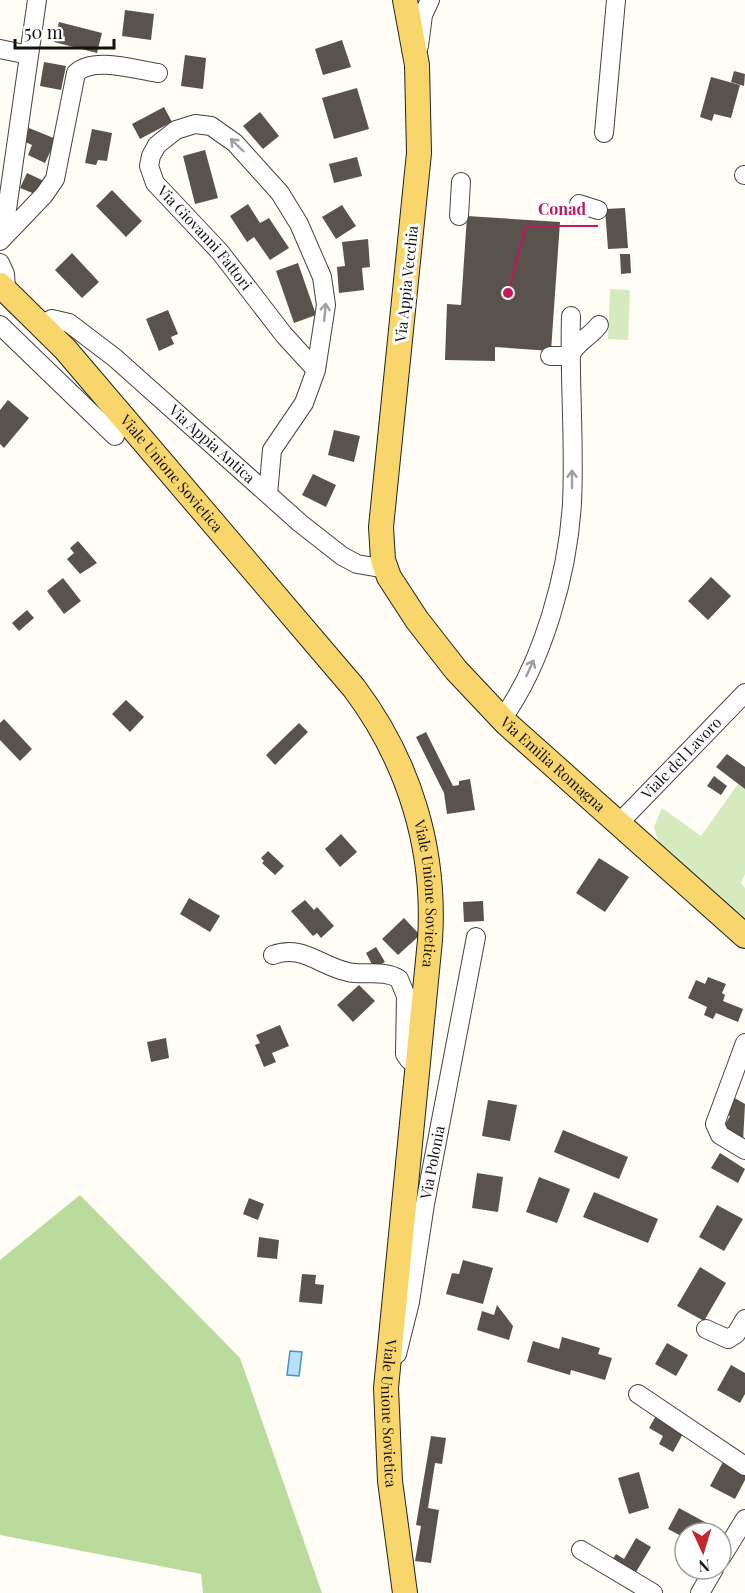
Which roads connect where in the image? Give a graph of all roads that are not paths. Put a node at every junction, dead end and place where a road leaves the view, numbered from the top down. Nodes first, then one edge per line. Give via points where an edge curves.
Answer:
1 (37, 0) edge
2 (405, 0) edge
3 (430, 0) edge
4 (616, 0) edge
5 (0, 49) edge
6 (29, 55) junction
7 (417, 65) junction
8 (158, 73) dead end
9 (604, 133) dead end
10 (461, 182) dead end
11 (579, 204) dead end
12 (598, 210) dead end
13 (459, 216) dead end
14 (1, 239) edge
15 (0, 262) edge
16 (3, 287) edge
17 (572, 316) dead end
18 (42, 324) junction
19 (0, 325) edge
20 (599, 325) dead end
21 (550, 356) dead end
22 (570, 356) junction
23 (316, 370) junction
24 (119, 433) junction
25 (268, 495) junction
26 (386, 569) junction
27 (745, 693) edge
28 (502, 719) junction
29 (619, 823) junction
30 (745, 936) edge
31 (476, 937) dead end
32 (273, 955) dead end
33 (744, 1050) edge
34 (418, 1063) junction
35 (745, 1150) edge
36 (745, 1319) edge
37 (706, 1329) dead end
38 (386, 1388) junction
39 (638, 1394) dead end
40 (745, 1466) edge
41 (745, 1519) edge
42 (733, 1538) edge
43 (581, 1550) dead end
44 (405, 1593) edge
45 (653, 1593) edge

1 - 6 street
2 - 7 main road, Via Appia Vecchia
3 - 7 street via 423,15
4 - 9 street
5 - 6 street
6 - 14 street
7 - 26 main road, Via Appia Vecchia via 418,163 381,527
8 - 14 street via 98,65 79,70 72,86 57,175 44,195
10 - 13 street
11 - 12 street
15 - 16 street via 5,274
16 - 18 main road, Viale Unione Sovietica
17 - 22 street
18 - 24 main road, Viale Unione Sovietica
18 - 25 street, Via Appia Antica via 52,319 69,323 115,358
19 - 24 street
20 - 22 street via 577,344
21 - 22 street
28 -> 22 street via 534,660 552,610 567,543 572,505
23 -> 23 street, Via Giovanni Fattori via 326,305 325,286 293,212 267,176 222,132 200,124 176,130 157,145 151,156 149,166 154,183 220,252
23 - 25 street, Via Giovanni Fattori via 304,403 272,450
24 - 34 main road, Viale Unione Sovietica via 354,688 381,728 402,770 424,842 431,901
25 - 26 street, Via Appia Antica via 346,559
26 - 28 main road, Via Emilia Romagna via 438,648
27 - 29 street, Viale del Lavoro
28 - 29 main road, Via Emilia Romagna
29 - 30 main road, Via Emilia Romagna
31 - 38 street, Via Polonia via 408,1314
32 - 34 street via 297,951 344,971 399,979 406,996 404,1050 407,1058
33 - 35 street via 715,1124 720,1135
34 - 38 main road, Viale Unione Sovietica
36 - 37 street via 728,1339
38 - 44 main road, Viale Unione Sovietica via 390,1481
39 - 40 street
41 - 42 street
43 - 45 street

